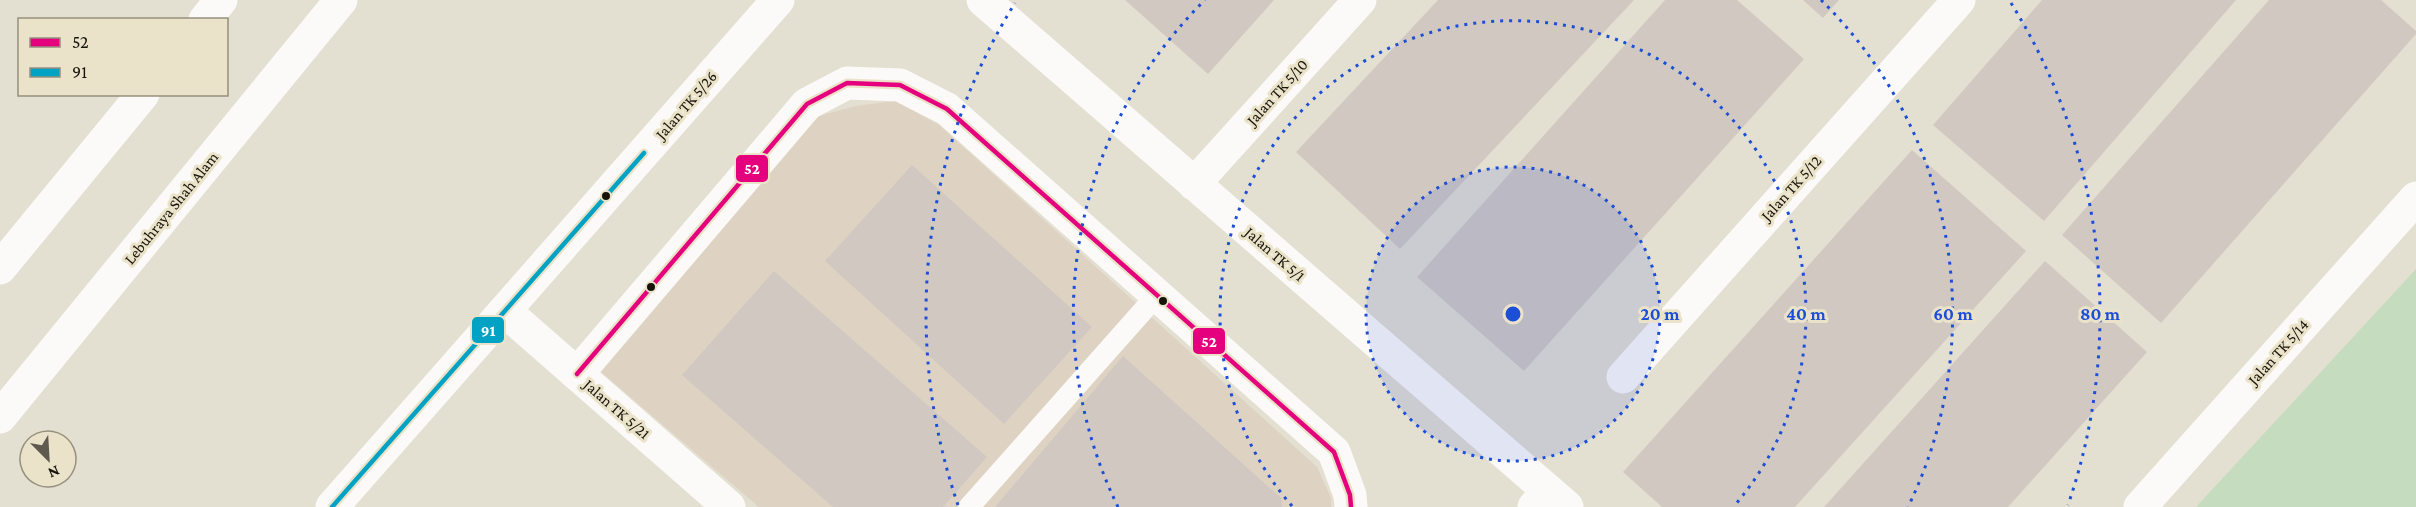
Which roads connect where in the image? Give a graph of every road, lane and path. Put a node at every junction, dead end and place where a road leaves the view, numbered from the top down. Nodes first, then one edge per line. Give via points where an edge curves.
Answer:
1 (221, 0) edge
2 (341, 0) edge
3 (778, 0) edge
4 (983, 0) edge
5 (1360, 0) edge
6 (1959, 0) edge
7 (207, 18) edge
8 (141, 96) edge
9 (1194, 184) junction
10 (2416, 198) edge
11 (0, 268) edge
12 (1157, 295) junction
13 (505, 311) junction
14 (577, 374) junction
15 (1623, 377) dead end
16 (0, 417) edge
17 (1550, 502) edge
18 (332, 507) edge
19 (729, 507) edge
20 (969, 507) edge
21 (1351, 507) edge
22 (2140, 507) edge

1 - 7 main road
2 - 16 main road, Lebuhraya Shah Alam
3 - 13 main road, Jalan TK 5/26
4 - 9 main road, Jalan TK 5/1
5 - 9 main road, Jalan TK 5/10
6 - 15 main road, Jalan TK 5/12
8 - 11 main road
9 - 17 main road, Jalan TK 5/1
10 - 22 main road, Jalan TK 5/14
12 - 14 main road via 947,109 900,85 847,83 807,104
12 - 20 lane
12 - 21 main road via 1334,452
13 - 14 main road, Jalan TK 5/21
13 - 18 main road, Jalan TK 5/26
14 - 19 main road, Jalan TK 5/21

